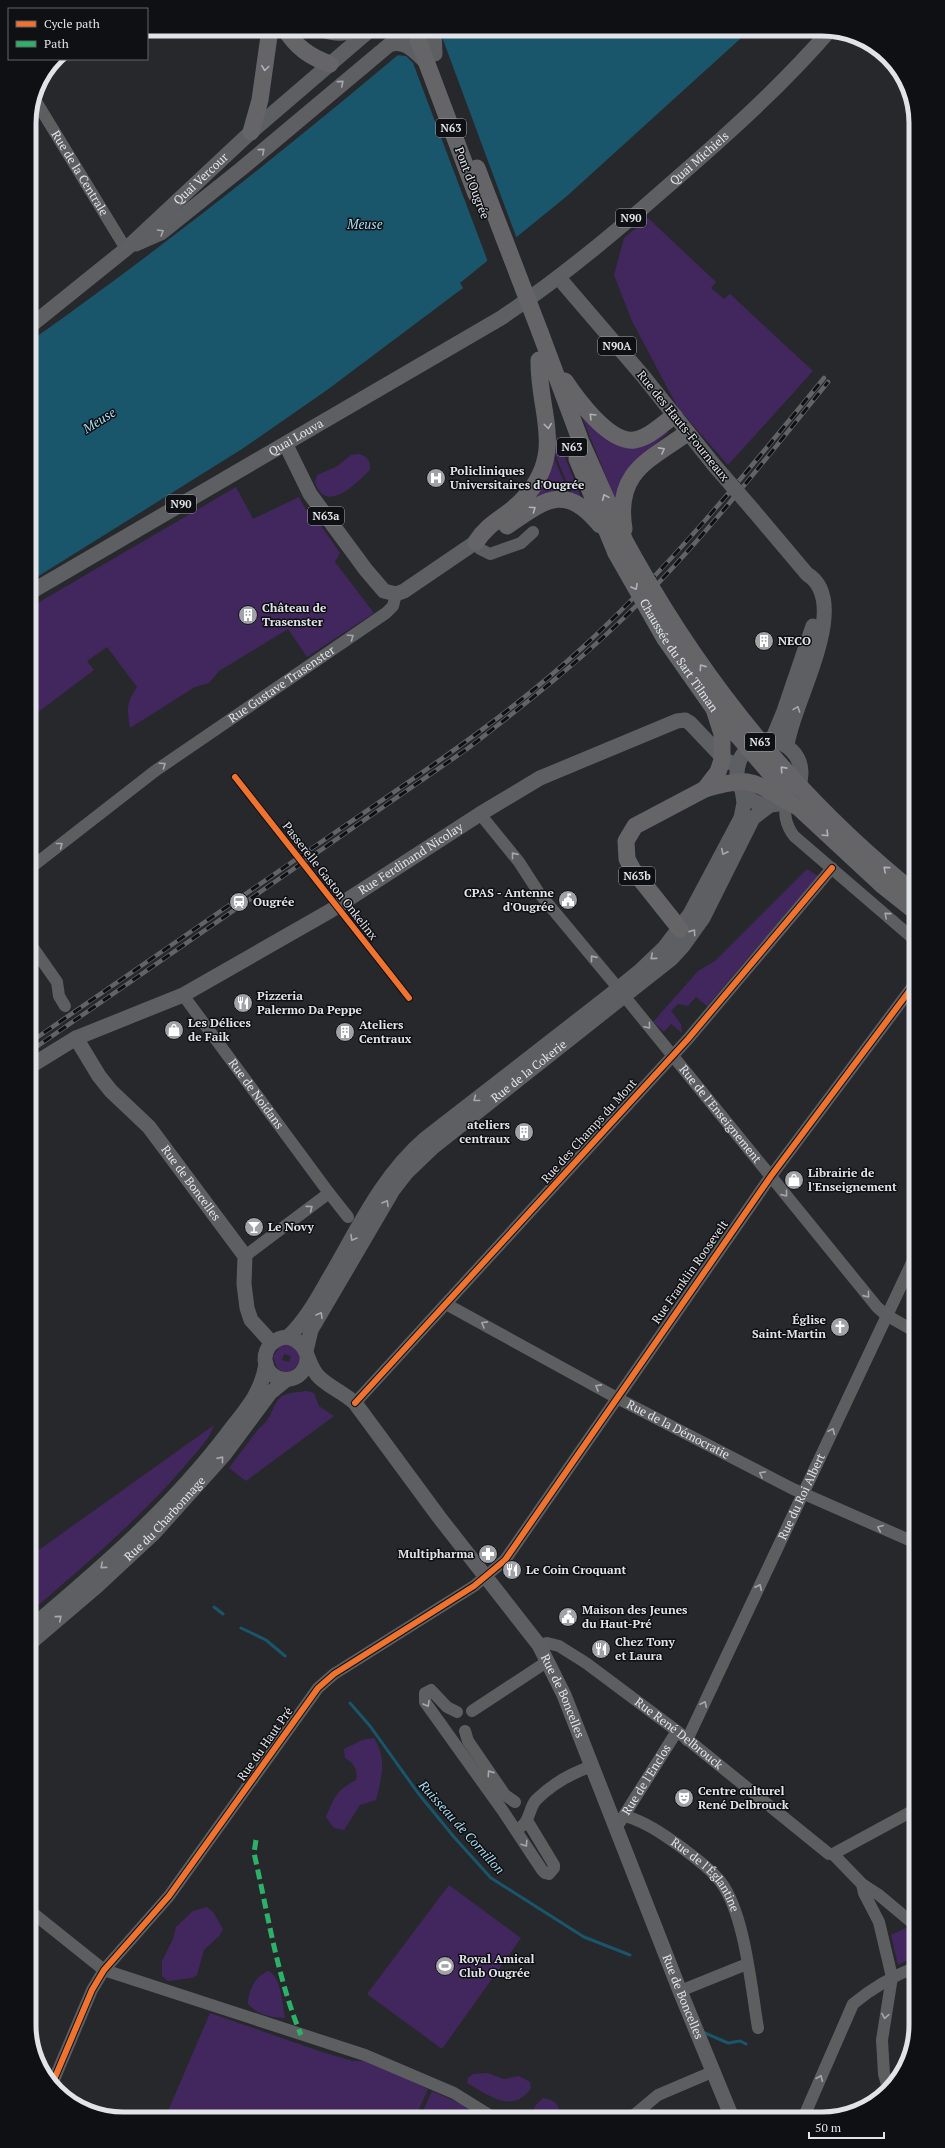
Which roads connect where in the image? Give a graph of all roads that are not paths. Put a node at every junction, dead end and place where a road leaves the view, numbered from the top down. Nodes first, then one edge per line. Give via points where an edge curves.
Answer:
1 (269, 36) edge
2 (290, 36) edge
3 (363, 36) edge
4 (418, 36) edge
5 (427, 36) edge
6 (433, 36) edge
7 (824, 36) edge
8 (431, 58) junction
9 (330, 64) junction
10 (38, 105) edge
11 (251, 132) junction
12 (126, 249) junction
13 (559, 278) junction
14 (36, 321) edge
15 (535, 334) joint
16 (543, 357) junction
17 (674, 416) junction
18 (687, 433) junction
19 (286, 445) junction
20 (533, 532) dead end
21 (606, 532) junction
22 (476, 542) junction
23 (622, 549) junction
24 (807, 574) junction
25 (36, 589) edge
26 (396, 594) junction
27 (714, 709) junction
28 (772, 740) junction
29 (787, 746) junction
30 (738, 766) junction
31 (705, 789) junction
32 (742, 789) junction
33 (792, 803) junction
34 (770, 806) junction
35 (480, 814) junction
36 (36, 864) edge
37 (832, 868) junction
38 (909, 888) edge
39 (909, 906) edge
40 (680, 929) junction
41 (909, 935) edge
42 (36, 952) edge
43 (909, 991) edge
44 (621, 992) junction
45 (183, 995) junction
46 (65, 1006) dead end
47 (76, 1038) junction
48 (672, 1055) junction
49 (36, 1063) edge
50 (771, 1176) junction
51 (329, 1193) junction
52 (348, 1218) dead end
53 (245, 1256) junction
54 (909, 1268) edge
55 (446, 1304) junction
56 (886, 1315) junction
57 (909, 1328) edge
58 (288, 1337) junction
59 (272, 1343) junction
60 (307, 1354) junction
61 (266, 1364) junction
62 (291, 1378) junction
63 (320, 1378) junction
64 (617, 1398) junction
65 (355, 1403) junction
66 (802, 1494) junction
67 (909, 1541) edge
68 (486, 1577) junction
69 (36, 1623) edge
70 (36, 1638) edge
71 (539, 1645) junction
72 (548, 1660) junction
73 (472, 1711) junction
74 (457, 1712) junction
75 (439, 1722) junction
76 (465, 1731) junction
77 (677, 1731) junction
78 (452, 1740) junction
79 (687, 1740) junction
80 (592, 1766) junction
81 (536, 1801) junction
82 (515, 1802) junction
83 (503, 1811) junction
84 (909, 1813) edge
85 (528, 1822) junction
86 (620, 1822) junction
87 (515, 1830) junction
88 (831, 1854) junction
89 (862, 1884) junction
90 (36, 1916) edge
91 (909, 1920) edge
92 (747, 1964) junction
93 (104, 1970) junction
94 (909, 1970) edge
95 (892, 1978) junction
96 (680, 1991) junction
97 (758, 2028) dead end
98 (712, 2072) junction
99 (54, 2078) edge
100 (886, 2083) edge
101 (485, 2112) edge
102 (638, 2112) edge
103 (730, 2112) edge
104 (806, 2112) edge

1 -> 11 highway via 260,100
2 - 9 highway via 306,53
3 - 9 main road, Quai Vercour
4 - 8 highway, Pont d'Ougrée / N63
5 - 8 highway, Pont d'Ougrée / N63
6 - 8 main road
7 - 13 main road, Quai Michiels / N90 via 762,101 702,157
12 -> 8 main road via 161,233 389,45 407,45
8 - 15 highway, Pont d'Ougrée / N63, bridge
9 - 11 main road, Quai Vercour
10 - 12 street, Rue de la Centrale
11 - 12 main road, Quai Vercour
12 - 14 main road, Quai Vercour
13 - 17 main road, Rue des Hauts-Fourneaux / N90A
13 - 19 main road, Quai Louva / N90 via 501,318
15 - 16 highway, Chaussée du Sart Tilman / N63
17 -> 16 highway via 644,437 633,440 620,437 606,428 581,404
16 - 21 highway, Chaussée du Sart Tilman / N63
16 -> 22 highway via 538,380 548,434 543,466 526,497 508,513 483,529
23 -> 16 highway, Chaussée du Sart Tilman / N63 via 581,442
17 - 18 main road, Rue des Hauts-Fourneaux / N90A
23 -> 18 highway via 622,510 629,481 637,468
18 - 24 main road, Rue des Hauts-Fourneaux, bridge
19 - 25 main road, Quai Louva / N90
19 - 26 main road, N63a via 310,494 327,518 384,591
20 - 22 street via 521,543 490,554 480,549
22 -> 21 highway via 489,538 537,506 557,499 570,500 580,505
21 - 23 highway, Chaussée du Sart Tilman / N63
22 - 26 main road
23 -> 27 highway, Chaussée du Sart Tilman / N63, bridge via 665,639
38 -> 23 highway, Chaussée du Sart Tilman / N63, bridge via 848,836 766,750 703,668 636,561
24 - 28 main road via 814,603 813,628
29 -> 24 main road, Rue des Hauts-Fourneaux via 788,733 814,660 824,619 820,585 815,578
36 -> 26 street, Rue Gustave Trasenster via 155,771 386,613 393,606
27 - 31 highway, bridge via 722,734 722,760 718,772
27 - 33 highway, Chaussée du Sart Tilman / N63, bridge
28 - 29 main road
28 - 30 main road via 753,745 741,758
29 - 33 main road via 799,761 801,773
30 - 32 main road, Rue de la Cokerie via 737,772
30 - 35 main road, Rue Ferdinand Nicolay via 725,760 690,723 684,720 677,721 540,778
31 - 33 highway, bridge via 729,782 746,781 766,787
31 - 40 highway, N63b via 635,826 629,834 625,848 627,859 636,875
32 - 34 main road via 754,801
32 -> 40 main road, Rue de la Cokerie via 744,803 741,818 711,877
33 - 34 main road, Rue de la Cokerie
33 - 37 street via 784,816 787,827 802,844
33 -> 39 highway, Chaussée du Sart Tilman / N63
44 -> 34 main road, Rue de la Cokerie via 672,958 693,932 706,912 751,821
44 -> 35 street, Rue de l'Enseignement via 540,893 519,862
35 - 45 main road, Rue Ferdinand Nicolay via 333,909
41 -> 37 street
37 - 48 street, Rue des Champs du Mont via 720,1002
40 -> 44 main road, Rue de la Cokerie
42 - 46 street via 57,982 59,996
43 - 50 street, Rue Franklin Roosevelt
44 -> 48 street, Rue de l'Enseignement
44 -> 58 main road, Rue de la Cokerie via 425,1139 404,1159 380,1191 304,1321
60 -> 44 main road, Rue de la Cokerie via 312,1330 406,1172
45 - 47 main road, Rue Ferdinand Nicolay
45 - 51 street, Rue de Noidans
47 - 49 main road, Rue Ferdinand Nicolay
47 - 53 main road, Rue de Boncelles via 99,1076 149,1127
48 - 50 street, Rue de l'Enseignement
48 - 55 street, Rue des Champs du Mont
50 -> 56 street, Rue de l'Enseignement
50 - 64 street, Rue Franklin Roosevelt
51 - 52 street, Rue de Noidans
53 -> 51 street
53 - 59 main road via 246,1308 251,1320
54 - 56 street, Rue du Roi Albert
64 -> 55 street, Rue de la Démocratie
55 - 65 street, Rue des Champs du Mont
56 - 57 street, Rue de l'Enseignement
66 -> 56 street, Rue du Roi Albert
58 - 59 main road
58 - 60 main road, Rue de Boncelles via 297,1340
59 - 61 main road via 266,1353
60 - 62 main road via 304,1369
60 - 63 main road, Rue de Boncelles
61 - 62 main road, Rue de Boncelles via 273,1375
61 -> 69 main road, Rue du Charbonnage via 261,1387 220,1443 183,1487 106,1564
62 - 63 main road, Rue de Boncelles
70 -> 62 main road, Rue du Charbonnage via 154,1533 224,1455 270,1393
63 - 65 main road, Rue de Boncelles
66 -> 64 street, Rue de la Démocratie
64 - 68 street, Rue Franklin Roosevelt via 505,1560
65 - 68 main road, Rue de Boncelles
67 -> 66 street, Rue de la Démocratie
79 -> 66 street, Rue du Roi Albert
68 - 71 main road, Rue de Boncelles
68 - 93 street, Rue du Haut Pré via 325,1681 169,1896
71 - 72 main road, Rue de Boncelles
71 - 77 street, Rue René Delbrouck via 552,1644 575,1655
72 - 73 street
72 - 80 main road, Rue de Boncelles
73 - 74 street
73 - 76 street
74 - 75 street
74 -> 75 street via 447,1707 434,1692 428,1691 423,1697
75 - 78 street
76 - 78 street
82 -> 76 street via 505,1795 468,1741
77 - 79 street, Rue René Delbrouck
77 - 86 street, Rue de l'Enclos
78 - 83 street
79 - 88 street, Rue René Delbrouck
80 - 81 street via 571,1775
80 - 86 main road, Rue de Boncelles
81 - 82 street
81 - 85 street
82 - 83 street
83 - 87 street
84 - 88 street
85 - 87 street
87 -> 85 street via 545,1873 552,1872 554,1865
86 - 92 street, Rue de l'Églantine via 640,1821 658,1831 688,1852 720,1880 733,1904
86 - 96 main road, Rue de Boncelles
88 - 89 street, Rue René Delbrouck
89 - 91 street
89 - 95 street via 864,1893 880,1922
90 - 93 street
92 - 96 street
92 - 97 street, Rue de l'Églantine
93 - 99 street, Rue du Haut Pré via 92,1990
93 - 101 street via 365,2055 454,2093
94 - 95 street
95 -> 100 street via 882,2040
104 -> 95 street via 854,2004 866,1993
96 - 98 main road, Rue de Boncelles
98 - 102 street via 658,2095
98 - 103 main road, Rue de Boncelles

